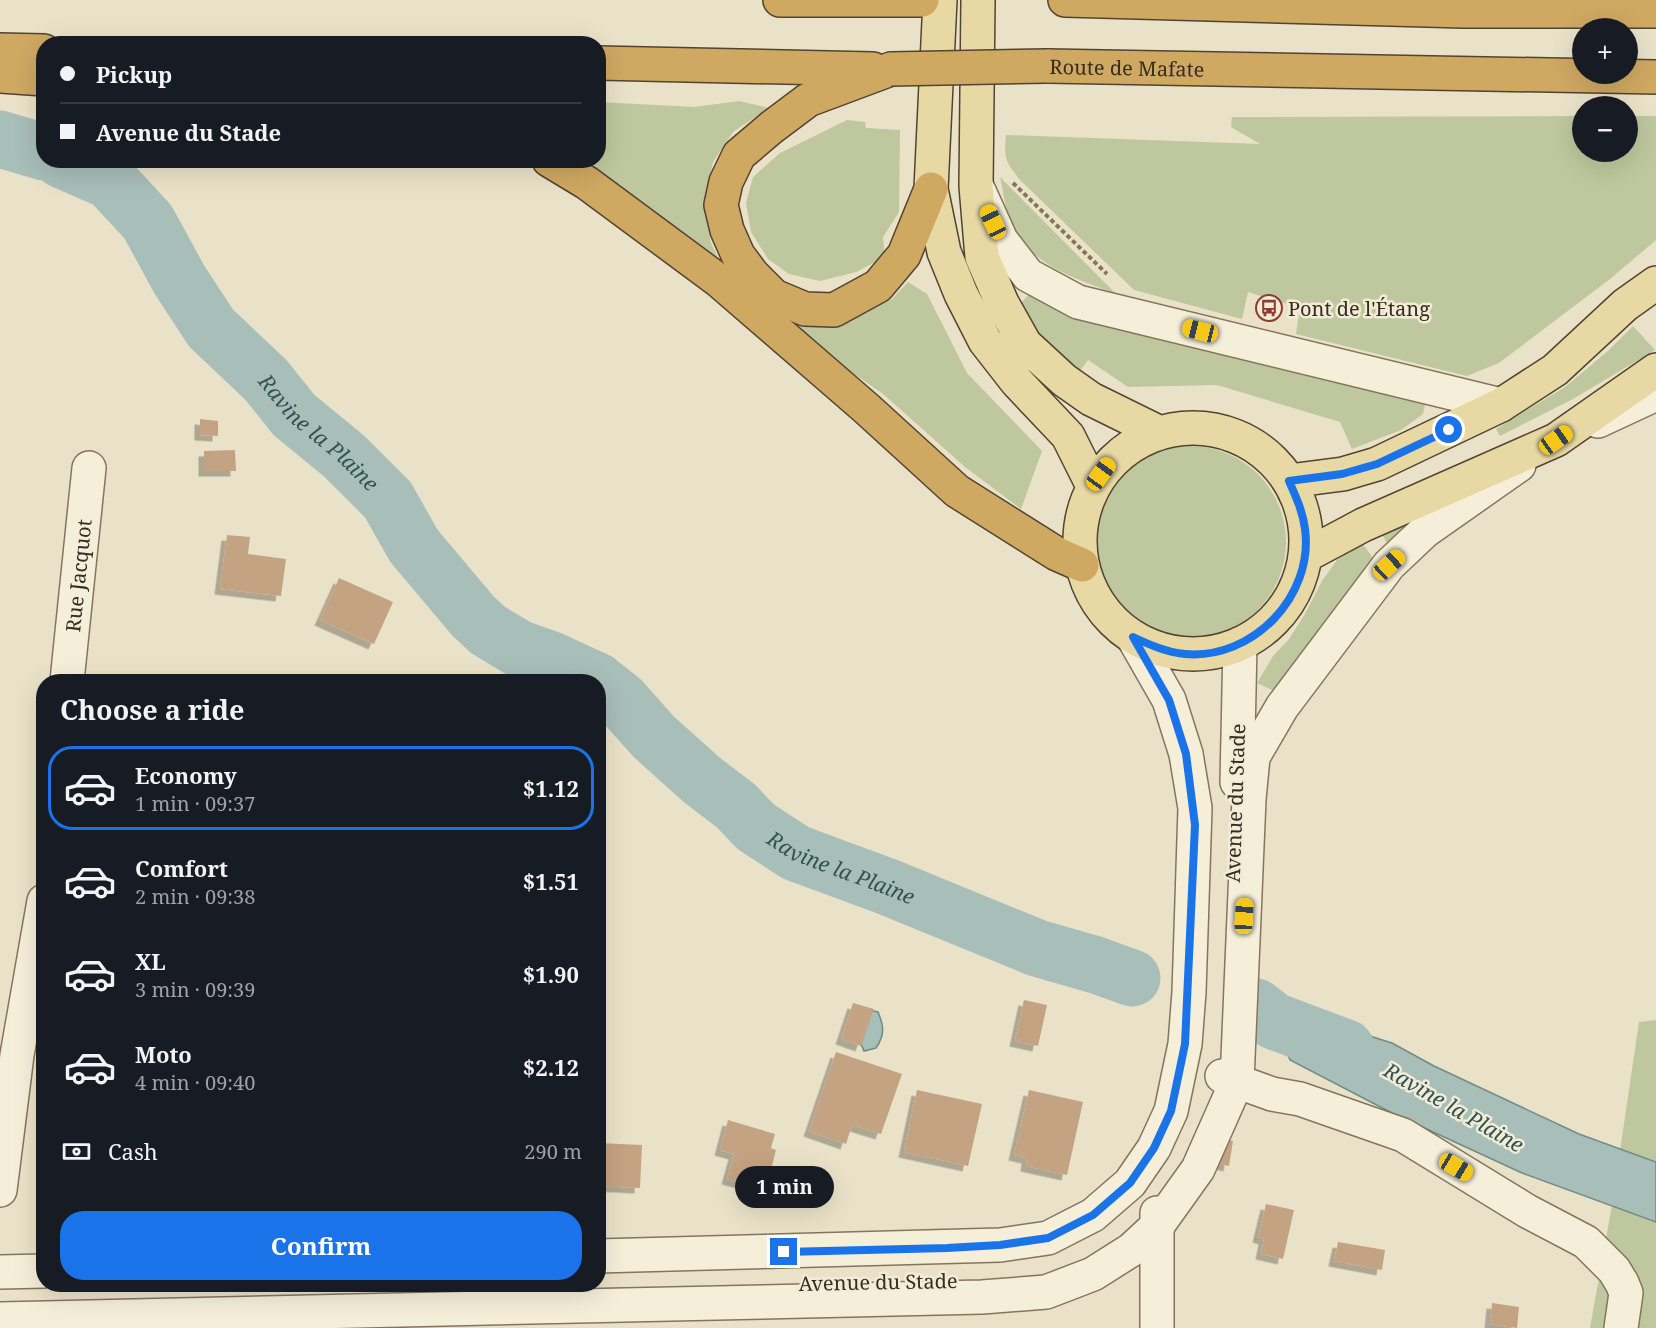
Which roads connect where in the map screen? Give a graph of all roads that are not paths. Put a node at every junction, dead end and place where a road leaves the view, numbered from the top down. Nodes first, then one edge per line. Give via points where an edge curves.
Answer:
1 (780, 0) edge
2 (862, 0) edge
3 (922, 0) edge
4 (940, 0) edge
5 (978, 0) edge
6 (1065, 0) edge
7 (1656, 11) edge
8 (0, 50) edge
9 (36, 51) edge
10 (606, 63) edge
11 (891, 69) junction
12 (0, 76) edge
13 (1656, 77) edge
14 (36, 78) edge
15 (563, 168) edge
16 (976, 186) junction
17 (931, 189) junction
18 (1656, 283) edge
19 (1656, 370) edge
20 (1641, 396) edge
21 (1501, 405) junction
22 (1158, 432) junction
23 (1556, 440) junction
24 (88, 468) dead end
25 (1289, 481) junction
26 (1093, 486) junction
27 (1305, 556) junction
28 (1082, 565) junction
29 (1133, 637) junction
30 (1240, 644) junction
31 (68, 674) edge
32 (36, 935) edge
33 (8, 1054) edge
34 (1229, 1078) junction
35 (0, 1190) edge
36 (1157, 1215) junction
37 (606, 1247) edge
38 (606, 1256) edge
39 (36, 1259) edge
40 (0, 1260) edge
41 (36, 1271) edge
42 (0, 1272) edge
43 (606, 1288) edge
44 (456, 1292) edge
45 (0, 1303) edge
46 (0, 1319) edge
47 (1157, 1328) edge
48 (1622, 1328) edge

1 - 2 highway
2 - 3 highway
4 - 17 main road
5 - 16 main road
6 - 7 highway via 1463,11
8 - 9 highway
10 - 11 highway, Route de Mafate
11 - 13 highway, Route de Mafate, bridge via 1047,66
11 - 17 highway via 808,100 739,155 726,182 721,205 727,230 738,255 774,296 805,309 834,310 878,286 904,255
12 - 14 highway
15 - 28 highway via 718,280 957,491 1057,554
16 - 21 street via 1001,240 1028,275 1078,302
16 - 22 main road via 982,257 1025,344 1091,399
17 - 26 main road via 944,252 985,342 1068,436
18 - 21 main road via 1625,305 1555,370
19 - 20 main road
20 - 23 main road
21 - 25 main road via 1377,464 1342,474
22 - 25 main road via 1187,427 1218,430 1246,440 1270,458
22 - 26 main road via 1132,444 1110,462
23 - 27 main road via 1363,525
23 - 34 street via 1425,531 1389,565 1282,707 1253,757
24 - 31 street, Rue Jacquot
25 - 27 main road via 1306,530
26 - 28 main road via 1083,511 1079,538
27 - 30 main road via 1298,584 1284,609 1264,629
28 - 29 main road via 1092,593 1110,618
29 - 30 main road via 1158,649 1186,654 1214,653
29 - 37 street via 1167,733 1178,804 1171,1030 1164,1093 1139,1155 1095,1198 1043,1228 993,1238
29 - 38 street, Avenue du Stade via 1169,700 1186,754 1195,825 1185,1044 1171,1111 1154,1148 1130,1183 1093,1215 1048,1238 1000,1245
30 - 34 street, Avenue du Stade
32 - 33 street
33 - 35 street
34 - 36 street via 1198,1169
34 - 48 street via 1403,1135 1527,1211 1586,1242 1622,1283 1626,1293
36 - 43 street, Avenue du Stade via 1105,1248 1045,1276
36 - 46 street via 1131,1251 1094,1274 1046,1292 1025,1294
36 - 47 street
39 - 40 street
41 - 42 street
44 - 45 street, Avenue du Stade

